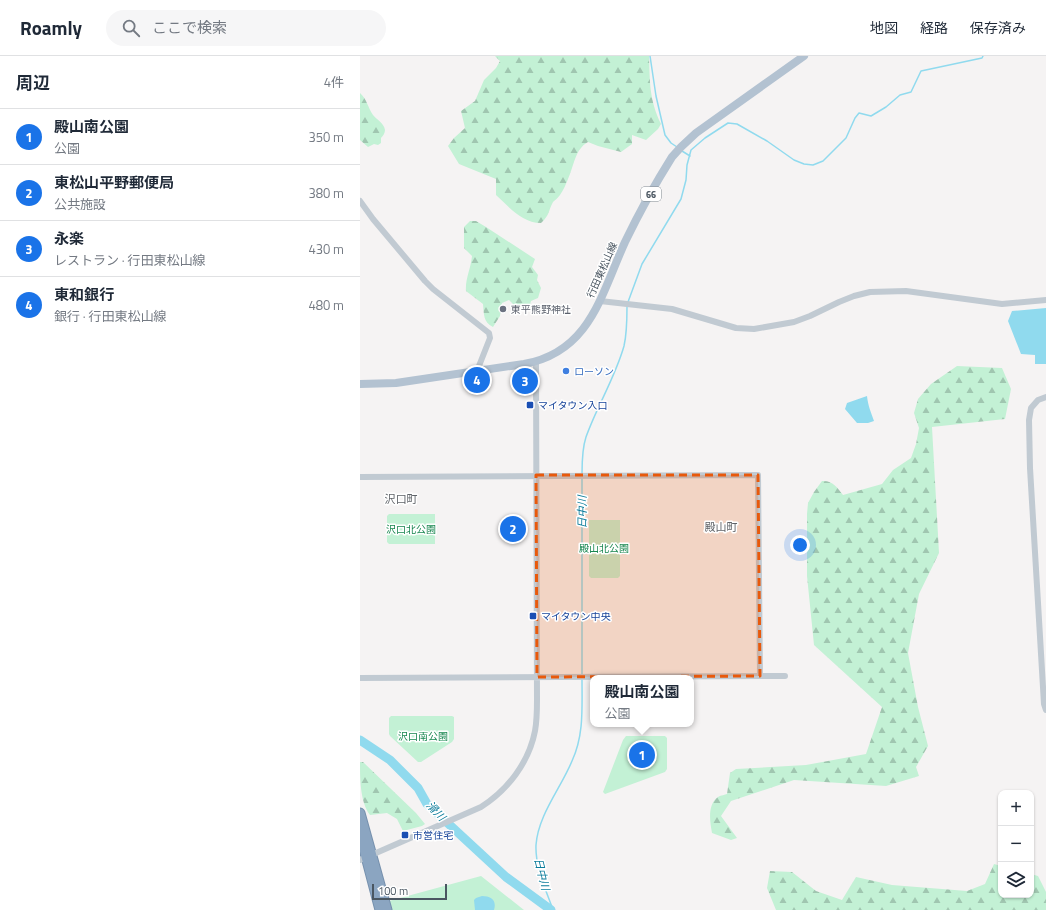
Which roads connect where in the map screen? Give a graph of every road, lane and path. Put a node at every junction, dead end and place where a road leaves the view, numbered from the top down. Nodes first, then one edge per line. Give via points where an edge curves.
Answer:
1 (804, 56) edge
2 (360, 201) edge
3 (1046, 300) edge
4 (600, 301) junction
5 (536, 362) junction
6 (477, 371) junction
7 (360, 384) edge
8 (1046, 397) edge
9 (536, 475) junction
10 (360, 477) edge
11 (694, 676) edge
12 (760, 676) junction
13 (785, 676) dead end
14 (537, 677) junction
15 (590, 677) edge
16 (360, 678) edge
17 (1046, 710) edge
18 (360, 813) edge
19 (360, 834) edge
20 (366, 857) edge
21 (380, 910) edge
22 (387, 910) edge

1 - 4 main road, 行田東松山線 / 66 via 696,133 672,157 626,242
2 - 6 street via 429,285 489,333 490,338
3 - 4 street via 1002,304 906,291 870,292 854,296 794,322 754,329 732,327 672,309
4 - 5 main road, 行田東松山線 / 66 via 580,333 565,347
5 - 6 main road, 行田東松山線 / 66
5 - 9 street
6 - 7 main road, 行田東松山線 / 66 via 396,383
8 - 17 street via 1038,400 1031,408 1029,420
9 - 10 street
9 - 12 street via 758,475
9 - 14 street
11 - 12 street
12 - 13 street
14 - 15 street
14 - 16 street
14 - 20 street via 533,741 525,759 510,781 481,806
18 - 20 highway
19 - 20 highway
20 - 21 highway
20 - 22 highway

